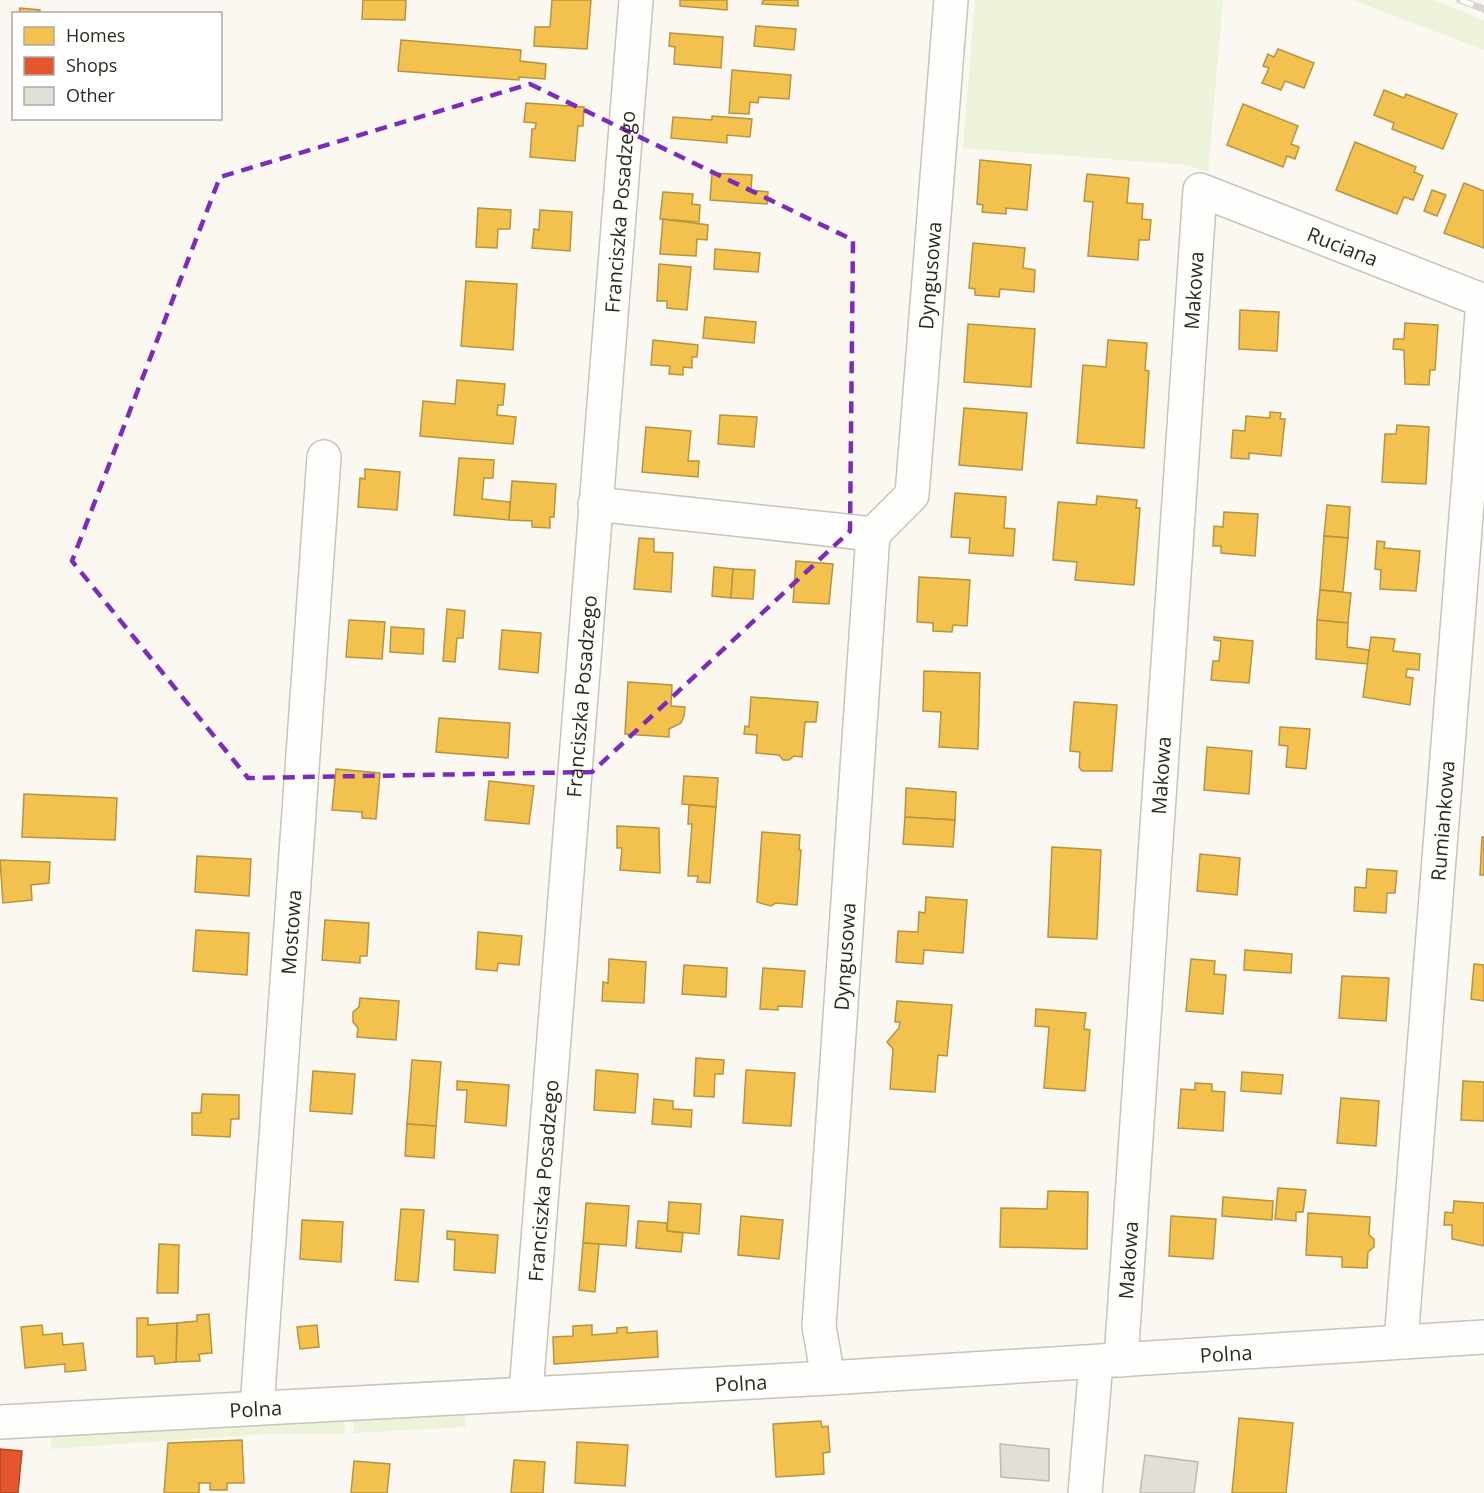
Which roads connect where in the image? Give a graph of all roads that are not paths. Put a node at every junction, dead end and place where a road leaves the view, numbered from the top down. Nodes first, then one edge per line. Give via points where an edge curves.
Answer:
1 (636, 0) edge
2 (951, 0) edge
3 (1200, 190) joint
4 (1484, 301) edge
5 (324, 458) dead end
6 (595, 504) junction
7 (873, 534) junction
8 (1484, 1337) edge
9 (1401, 1341) junction
10 (1108, 1361) junction
11 (828, 1378) junction
12 (526, 1392) junction
13 (257, 1408) junction
14 (0, 1422) edge
15 (1085, 1493) edge

1 - 6 street, Franciszka Posadzego
2 - 7 street, Dyngusowa via 912,495
3 - 4 street, Ruciana
3 - 10 street, Makowa
4 - 9 street, Rumiankowa
5 - 13 street, Mostowa
6 - 7 street
6 - 12 street, Franciszka Posadzego
7 - 11 street, Dyngusowa via 819,1326
8 - 9 street, Polna
9 - 10 street, Polna
10 - 11 street, Polna
10 - 15 street, Makowa
11 - 12 street, Polna
12 - 13 street, Polna
13 - 14 street, Polna

